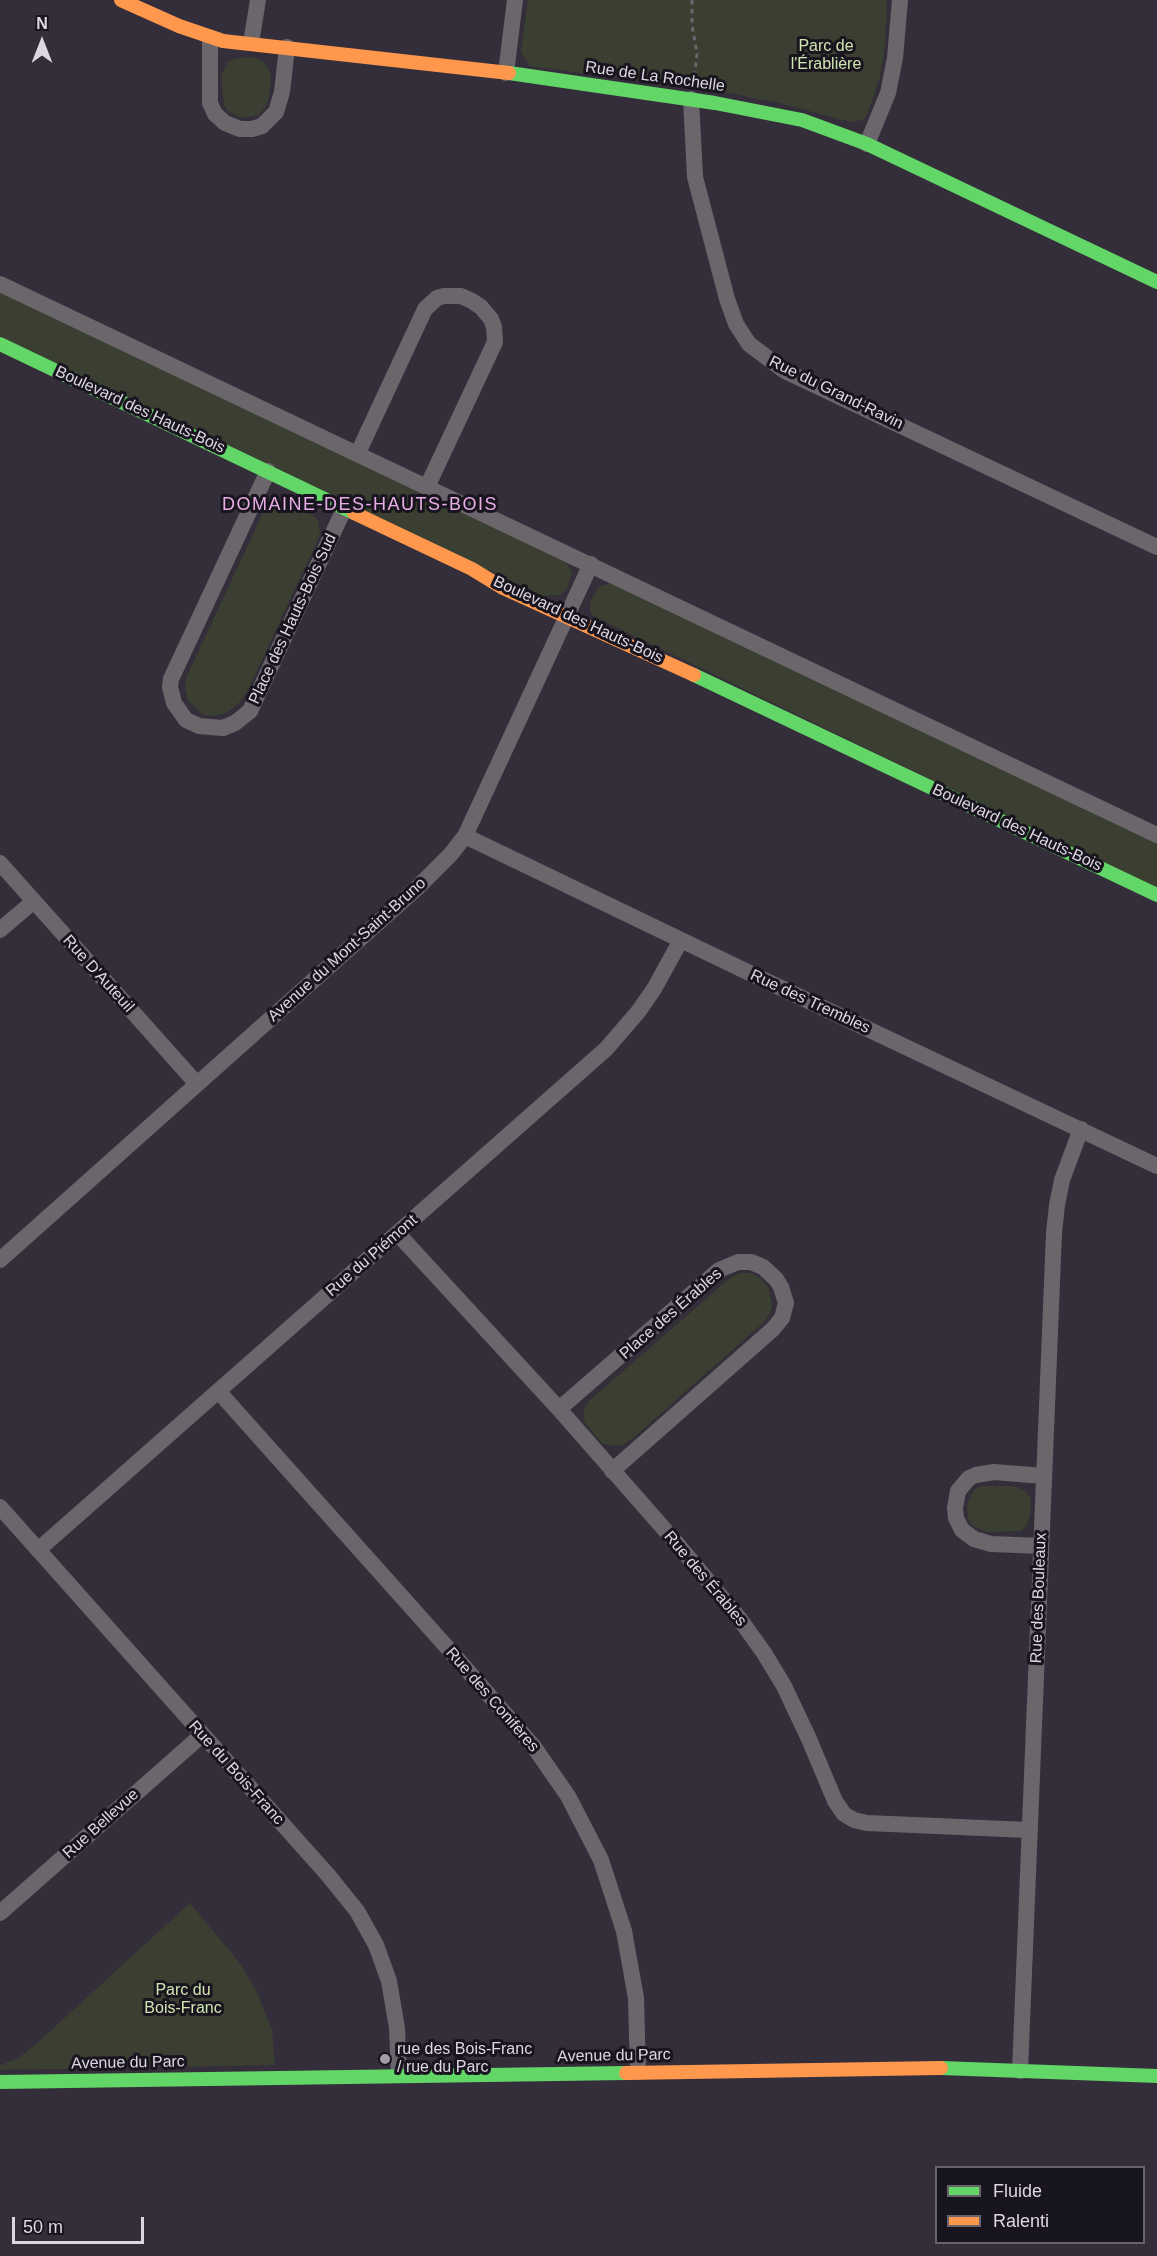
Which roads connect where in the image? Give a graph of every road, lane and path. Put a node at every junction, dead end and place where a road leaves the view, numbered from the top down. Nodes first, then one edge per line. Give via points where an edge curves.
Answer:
1 (121, 0) edge
2 (258, 0) edge
3 (514, 0) edge
4 (692, 0) edge
5 (900, 0) edge
6 (210, 38) junction
7 (251, 43) junction
8 (287, 47) junction
9 (506, 73) junction
10 (692, 94) junction
11 (867, 144) junction
12 (1157, 282) edge
13 (0, 284) edge
14 (0, 344) edge
15 (358, 453) junction
16 (268, 471) junction
17 (427, 487) junction
18 (345, 507) junction
19 (1157, 547) edge
20 (591, 564) junction
21 (567, 618) junction
22 (1157, 835) edge
23 (465, 836) junction
24 (0, 863) edge
25 (1157, 895) edge
26 (34, 901) junction
27 (0, 930) edge
28 (681, 940) junction
29 (196, 1084) junction
30 (1081, 1130) junction
31 (1157, 1166) edge
32 (398, 1233) junction
33 (0, 1260) edge
34 (219, 1392) junction
35 (559, 1409) junction
36 (612, 1471) junction
37 (1043, 1476) junction
38 (0, 1507) edge
39 (1041, 1546) junction
40 (38, 1550) junction
41 (202, 1735) junction
42 (1029, 1830) junction
43 (0, 1913) edge
44 (1020, 2071) junction
45 (638, 2072) junction
46 (399, 2075) junction
47 (1157, 2076) edge
48 (0, 2082) edge

1 - 6 street, Rue de La Rochelle
2 - 7 street
3 - 9 street
4 - 10 path via 697,54
5 - 11 street via 888,93
6 - 7 street, Rue de La Rochelle
6 - 8 street via 210,104 225,123 240,129 262,126 276,112
7 - 8 street, Rue de La Rochelle
8 - 9 street, Rue de La Rochelle
9 - 10 street, Rue de La Rochelle
10 - 11 street, Rue de La Rochelle via 793,118
10 - 19 street, Rue du Grand-Ravin via 695,177 722,284 735,324 758,353 785,371
11 - 12 street, Rue de La Rochelle
13 - 15 street
14 - 16 street, Boulevard des Hauts-Bois
15 - 17 street
15 - 17 street via 425,309 444,296 472,301 491,319 495,342
16 - 18 street, Boulevard des Hauts-Bois
16 - 18 street, Place des Hauts-Bois Sud via 171,680 174,703 186,720 199,726 223,728 250,711
17 - 20 street
18 - 21 street, Boulevard des Hauts-Bois
20 - 21 street, Avenue du Mont-Saint-Bruno
20 - 22 street
21 - 23 street, Avenue du Mont-Saint-Bruno
21 - 25 street, Boulevard des Hauts-Bois via 656,656
23 - 28 street, Rue des Trembles
23 - 29 street, Avenue du Mont-Saint-Bruno via 417,888
24 - 26 street, Rue D'Auteuil
26 - 27 street
26 - 29 street, Rue D'Auteuil
28 - 30 street, Rue des Trembles
28 - 32 street, Rue du Piémont via 654,989 623,1033
29 - 33 street, Avenue du Mont-Saint-Bruno
30 - 31 street, Rue des Trembles
30 - 37 street, Rue des Bouleaux via 1064,1174 1055,1220
32 - 34 street, Rue du Piémont
32 - 35 street, Rue des Érables
34 - 40 street, Rue du Piémont
34 - 45 street, Rue des Conifères via 462,1663 534,1747 568,1796 601,1860 624,1931 635,1990
35 - 36 street, Rue des Érables
35 - 36 street, Place des Érables via 719,1270 738,1262 751,1262 776,1279 786,1303 782,1318 773,1329
36 - 42 street, Rue des Érables via 717,1591 764,1653 801,1719 842,1813 867,1823
37 - 39 street, Rue des Bouleaux
37 - 39 street via 994,1472 976,1475 958,1491 954,1508 962,1530 979,1542
38 - 40 street, Rue du Bois-Franc
39 - 42 street, Rue des Bouleaux
40 - 41 street, Rue du Bois-Franc
41 - 43 street, Rue Bellevue
41 - 46 street, Rue du Bois-Franc via 334,1882 364,1922 389,1981 398,2028
42 - 44 street, Rue des Bouleaux
44 - 45 street, Avenue du Parc via 928,2068
44 - 47 street, Avenue du Parc
45 - 46 street, Avenue du Parc
46 - 48 street, Avenue du Parc

